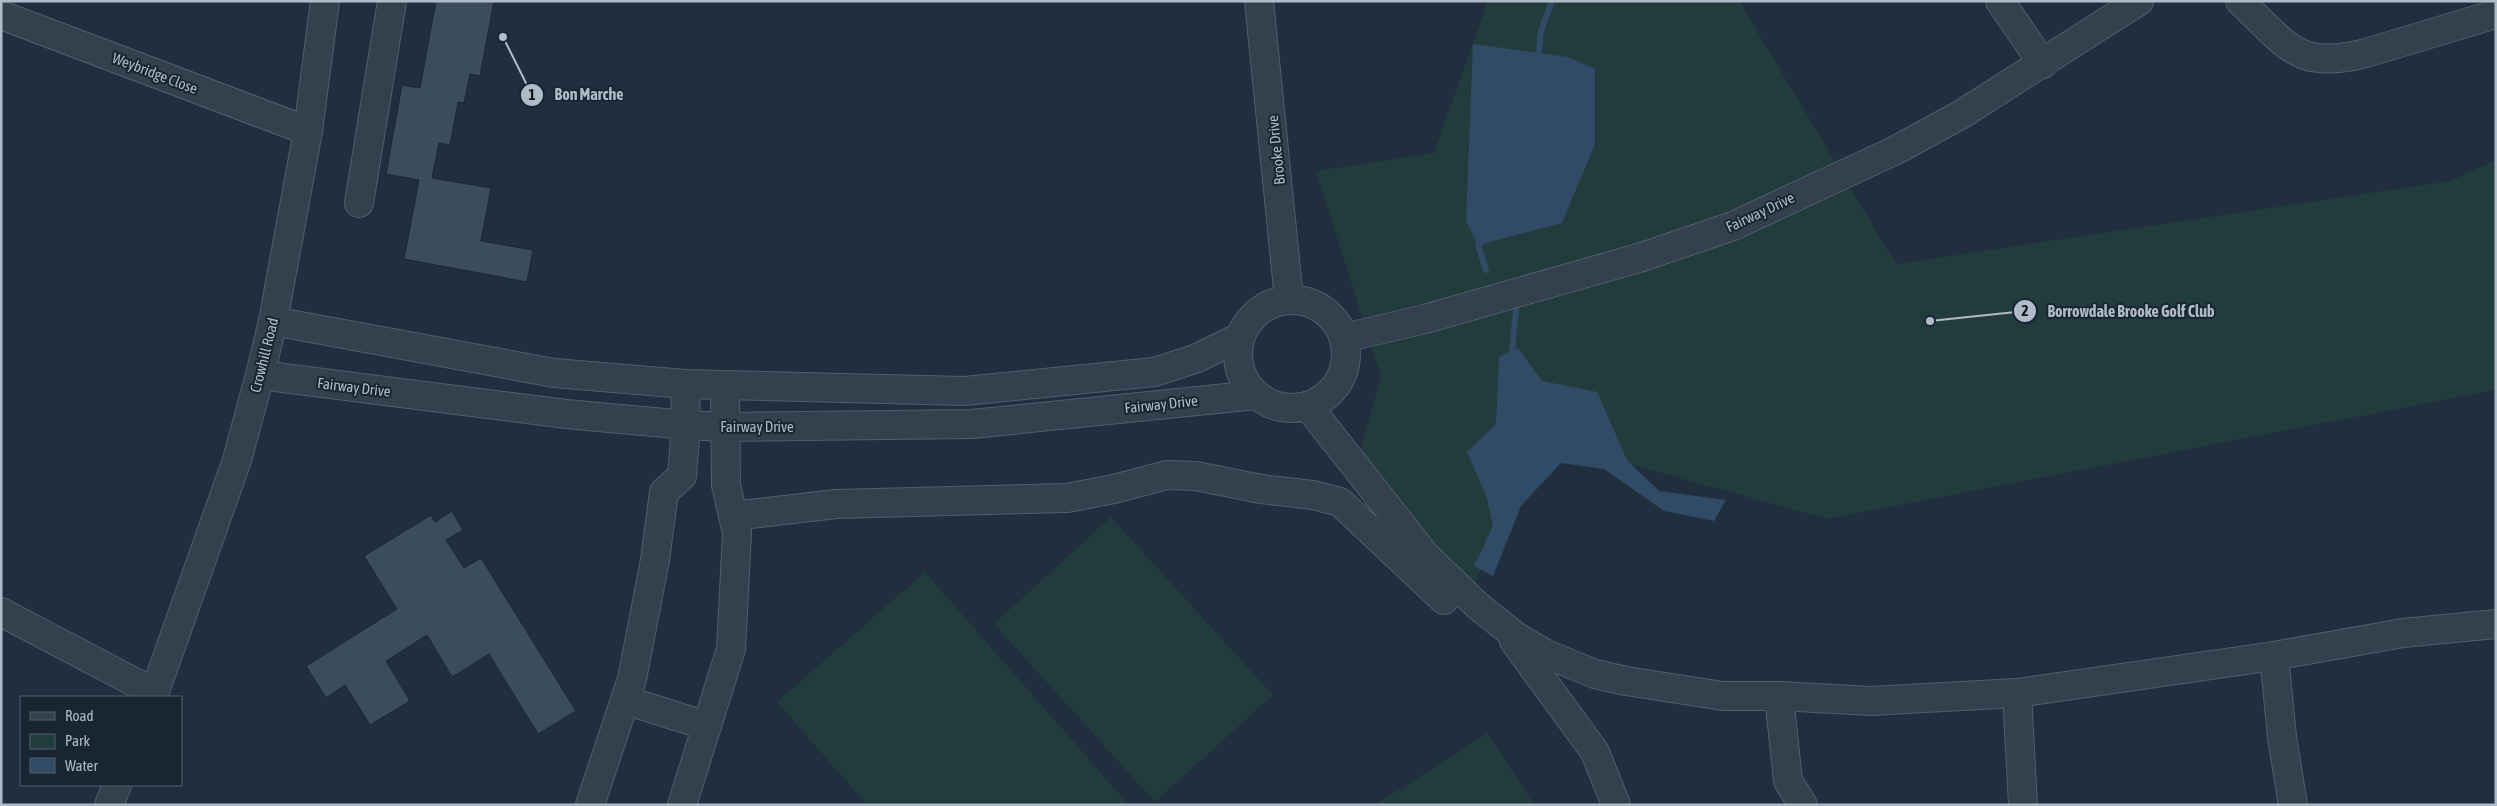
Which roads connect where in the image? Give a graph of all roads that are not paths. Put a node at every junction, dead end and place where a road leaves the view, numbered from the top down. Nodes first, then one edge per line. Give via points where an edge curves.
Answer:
1 (325, 1) edge
2 (392, 1) edge
3 (1260, 1) edge
4 (2000, 1) edge
5 (2139, 1) edge
6 (2240, 1) edge
7 (2496, 14) edge
8 (1, 15) edge
9 (2043, 64) junction
10 (308, 130) junction
11 (359, 203) dead end
12 (1290, 299) junction
13 (273, 321) junction
14 (1240, 338) junction
15 (1344, 338) junction
16 (260, 375) junction
17 (685, 384) junction
18 (725, 386) junction
19 (1256, 395) junction
20 (1308, 406) junction
21 (686, 426) junction
22 (724, 427) junction
23 (733, 516) junction
24 (1, 612) edge
25 (2496, 624) edge
26 (1502, 626) junction
27 (2274, 656) junction
28 (1530, 662) junction
29 (2017, 693) junction
30 (154, 695) edge
31 (1779, 696) junction
32 (625, 700) junction
33 (707, 726) junction
34 (117, 786) edge
35 (109, 805) edge
36 (590, 805) edge
37 (682, 805) edge
38 (1616, 805) edge
39 (1803, 805) edge
40 (2023, 805) edge
41 (2293, 805) edge

1 - 10 street, Crowhill Road
2 - 11 street
3 - 12 street, Brooke Drive
4 - 9 street
5 - 9 street, Fairway Drive
6 - 7 street via 2296,53 2320,60 2366,53
8 - 10 street, Weybridge Close
9 - 15 street, Fairway Drive via 1896,150 1733,226 1642,257 1425,320
10 - 13 street, Crowhill Road
12 - 14 street via 1271,304 1258,312
12 - 15 street via 1322,309
13 - 16 street, Crowhill Road
13 - 17 street via 554,373
14 - 18 street via 1195,359 1154,372 966,391
14 - 19 street via 1239,368
15 - 20 street via 1345,359 1340,379 1326,395
16 - 21 street, Fairway Drive
16 - 30 street, Crowhill Road via 237,460
17 - 18 street
17 - 21 street
18 - 22 street
19 - 20 street via 1280,407
19 - 22 street, Fairway Drive via 972,424
20 - 26 street via 1425,555 1446,578
21 - 22 street, Fairway Drive
21 - 32 street via 682,476 664,492 656,560
22 - 23 street via 726,486
23 - 28 street via 836,504 1067,498 1167,475 1196,476 1313,495 1340,502 1444,600 1498,644
23 - 33 street via 737,533 731,649
24 - 30 street
25 - 27 street via 2403,634
26 - 28 street
26 - 31 street via 1544,653 1594,674 1694,693
27 - 29 street
27 - 41 street
28 - 38 street via 1595,752
29 - 31 street via 1871,701
29 - 40 street
31 - 39 street via 1788,781
32 - 33 street
32 - 36 street
33 - 37 street
34 - 35 street

